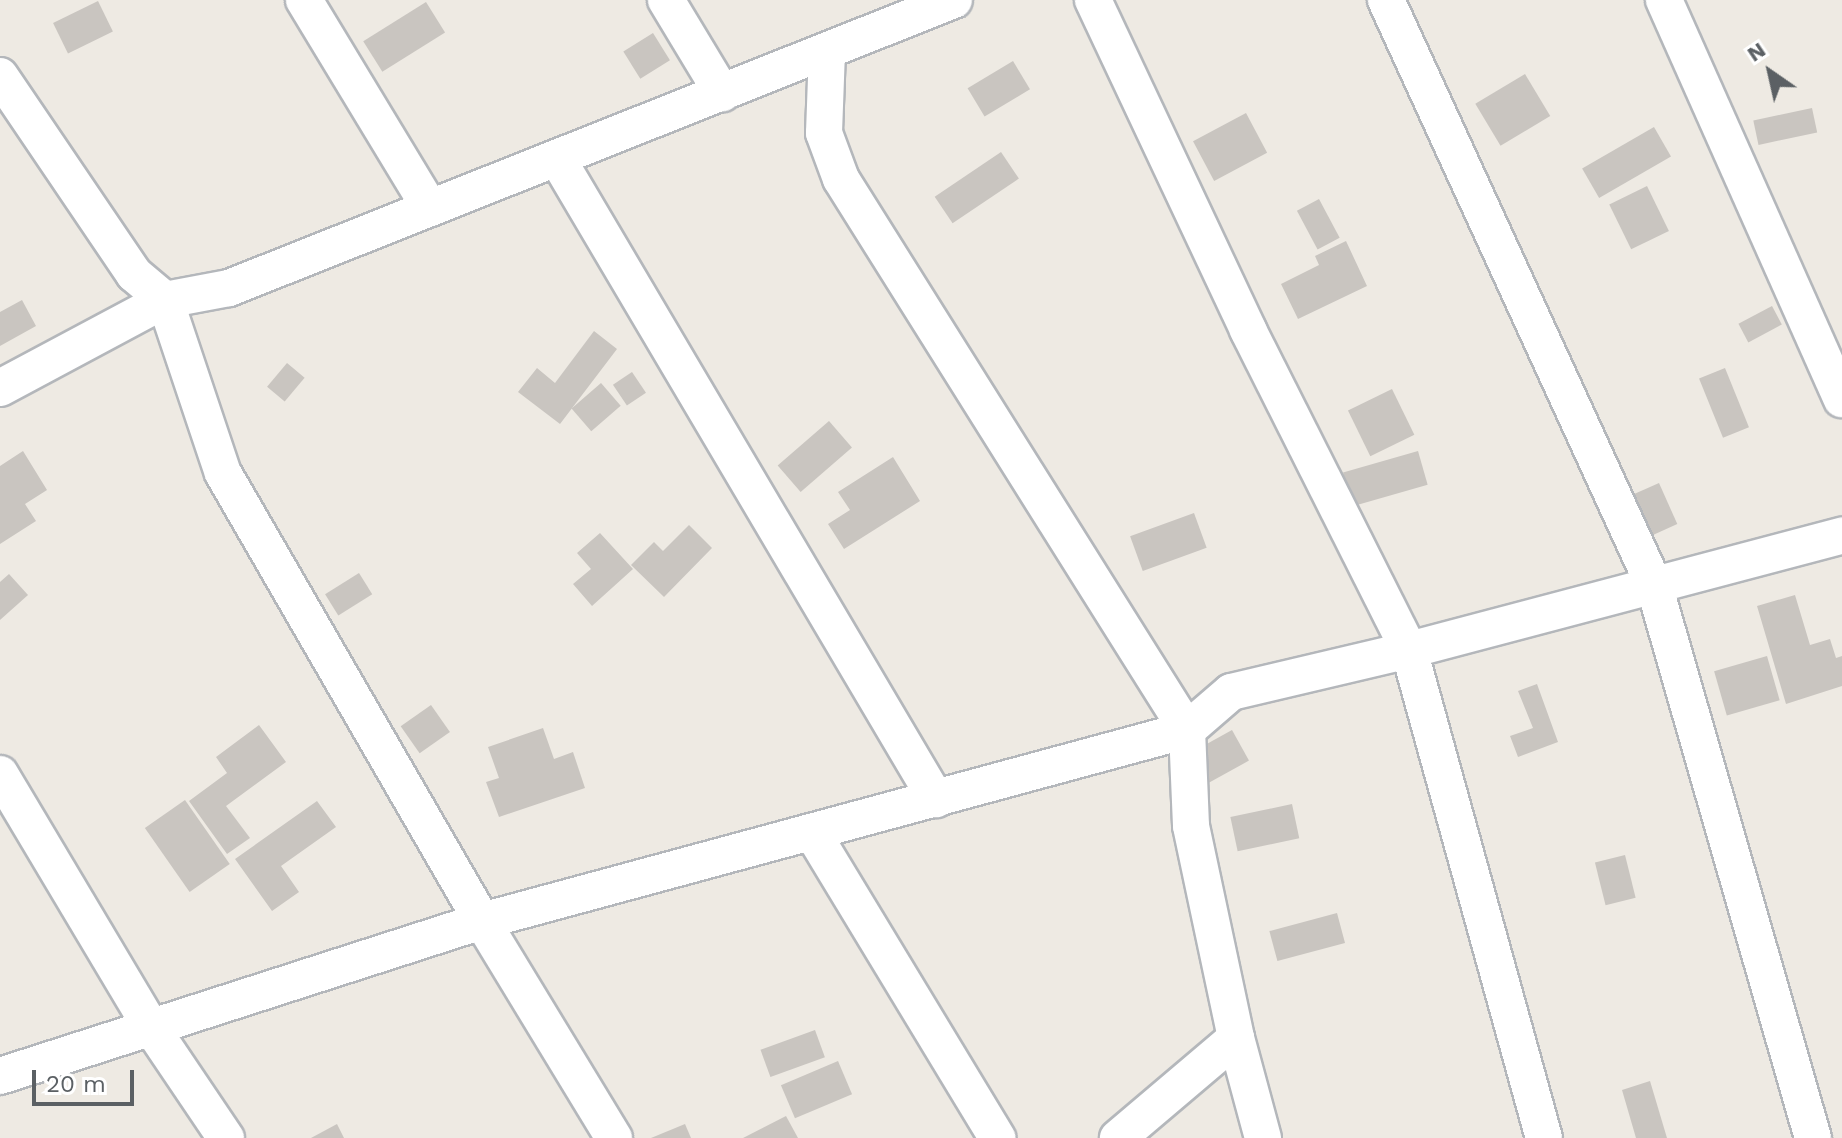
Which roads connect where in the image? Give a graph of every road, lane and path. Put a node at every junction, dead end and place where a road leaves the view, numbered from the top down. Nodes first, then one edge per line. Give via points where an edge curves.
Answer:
1 (304, 0) edge
2 (666, 0) edge
3 (954, 0) edge
4 (1093, 0) edge
5 (1386, 0) edge
6 (1664, 0) edge
7 (827, 51) junction
8 (0, 76) edge
9 (722, 93) junction
10 (557, 158) junction
11 (430, 208) junction
12 (165, 300) junction
13 (0, 388) edge
14 (1842, 399) edge
15 (1842, 536) edge
16 (1654, 585) junction
17 (1409, 650) junction
18 (1187, 730) junction
19 (0, 774) edge
20 (936, 799) junction
21 (812, 832) junction
22 (482, 921) junction
23 (151, 1027) junction
24 (1236, 1038) junction
25 (0, 1076) edge
26 (226, 1138) edge
27 (614, 1138) edge
28 (997, 1138) edge
29 (1118, 1138) edge
30 (1263, 1138) edge
31 (1544, 1138) edge
32 (1813, 1138) edge

1 - 11 street
2 - 9 street
3 - 7 street
4 - 17 street via 1248,330
5 - 16 street
6 - 14 street
7 - 9 street
7 - 18 street via 824,133 841,179
8 - 12 street via 134,274
9 - 10 street
10 - 11 street
10 - 20 street
11 - 12 street via 229,288
12 - 13 street
12 - 22 street via 223,473
15 - 16 street
16 - 17 street
16 - 32 street
17 - 18 street via 1231,692
17 - 31 street
18 - 20 street
18 - 24 street via 1191,826
19 - 23 street
20 - 21 street
21 - 22 street
21 - 28 street
22 - 23 street
22 - 27 street
23 - 25 street
23 - 26 street
24 - 29 street
24 - 30 street

